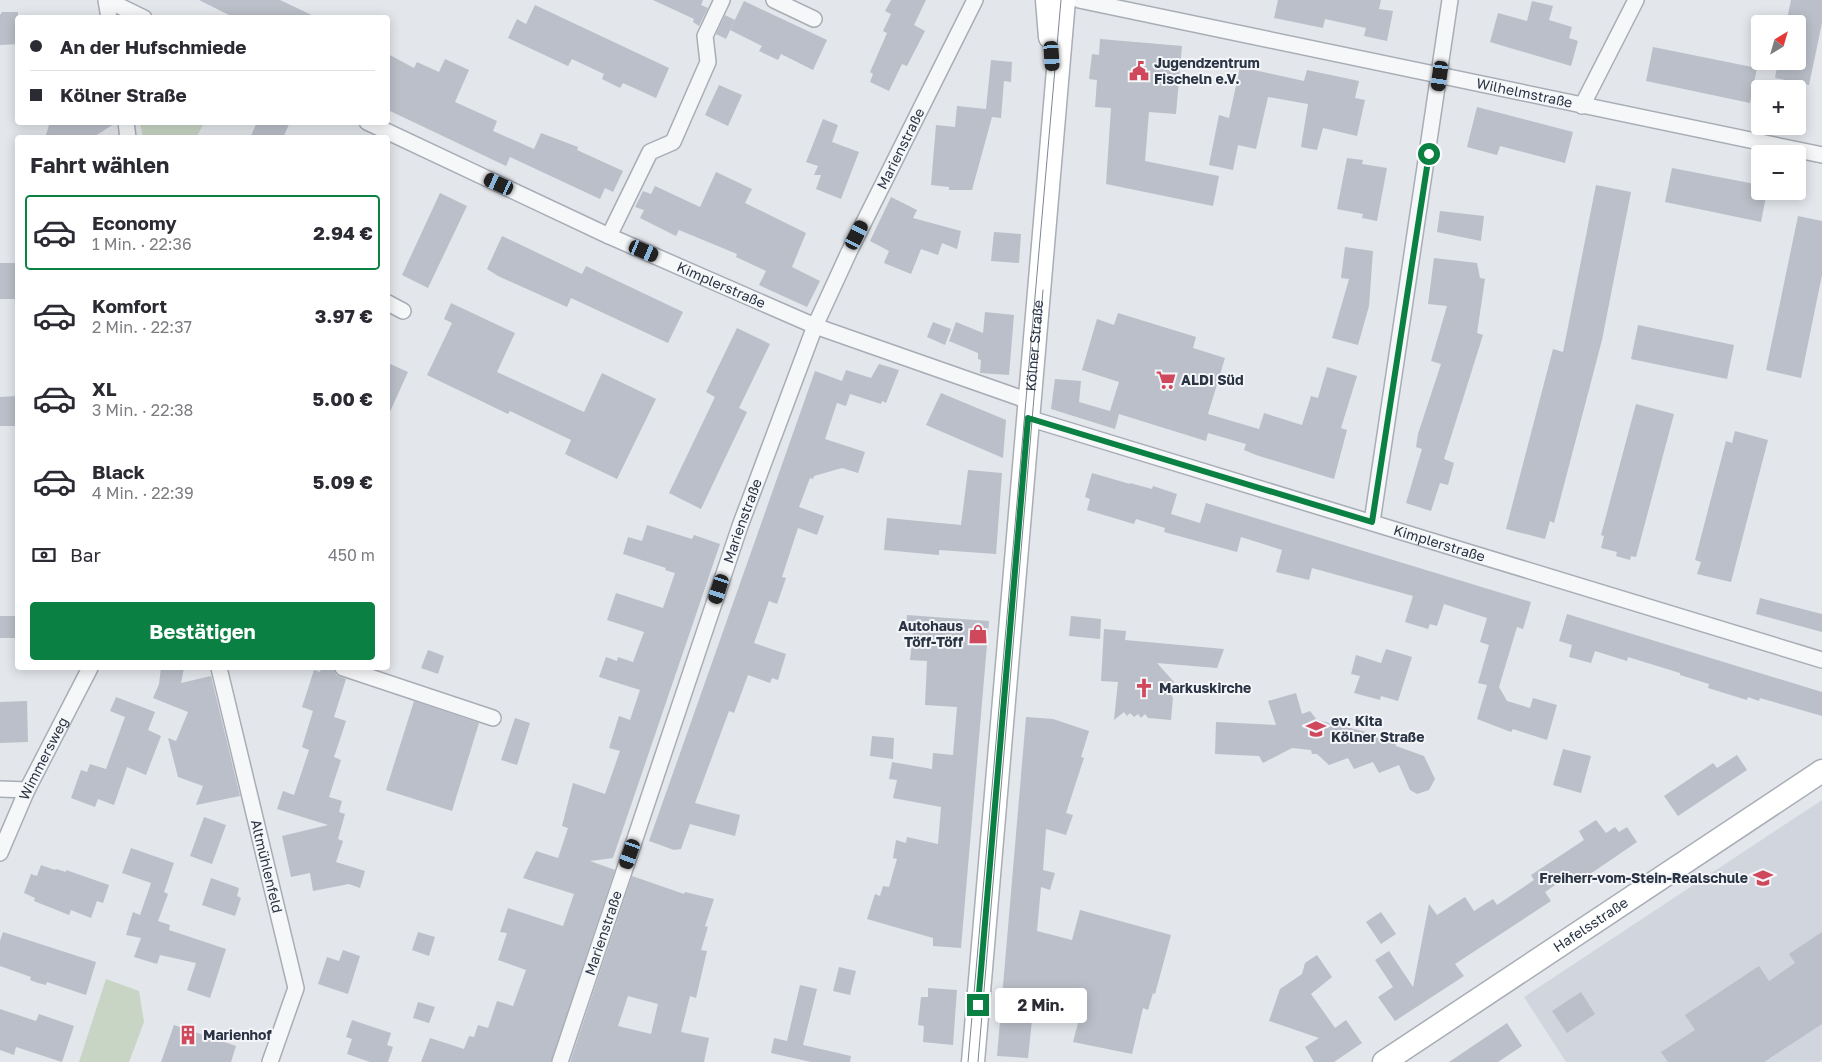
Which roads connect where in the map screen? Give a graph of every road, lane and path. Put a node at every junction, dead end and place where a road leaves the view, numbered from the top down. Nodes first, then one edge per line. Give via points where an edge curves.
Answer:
1 (106, 0) edge
2 (722, 0) edge
3 (774, 0) edge
4 (975, 0) edge
5 (1047, 0) edge
6 (1064, 0) edge
7 (1079, 0) edge
8 (1450, 0) edge
9 (1636, 0) edge
10 (108, 15) edge
11 (138, 15) edge
12 (814, 19) dead end
13 (1440, 76) junction
14 (1582, 106) junction
15 (1056, 108) junction
16 (373, 125) edge
17 (1822, 155) edge
18 (609, 236) junction
19 (390, 305) edge
20 (402, 311) dead end
21 (815, 326) junction
22 (1028, 409) junction
23 (1372, 522) junction
24 (1822, 660) edge
25 (89, 670) edge
26 (219, 670) edge
27 (349, 670) edge
28 (493, 718) dead end
29 (1822, 771) edge
30 (0, 789) edge
31 (27, 790) junction
32 (0, 852) edge
33 (270, 1062) edge
34 (560, 1062) edge
35 (973, 1062) edge
36 (1384, 1062) edge

1 - 10 street
1 - 11 street
2 - 18 street via 705,36 708,62 672,142 650,152
3 - 12 street
4 - 21 street, Marienstraße
5 - 15 main road, Kölner Straße
6 - 15 main road, Kölner Straße
7 - 13 street, Wilhelmstraße
8 - 13 street
9 - 14 street
13 - 14 street, Wilhelmstraße
13 - 23 street
14 - 17 street, Wilhelmstraße
15 - 22 main road, Kölner Straße
16 - 18 street, Kimplerstraße
18 - 21 street, Kimplerstraße
19 - 20 street
21 - 22 street, Kimplerstraße
21 - 34 street, Marienstraße via 740,526
22 - 23 street, Kimplerstraße
22 - 35 main road, Kölner Straße
23 - 24 street, Kimplerstraße
25 - 31 street, Wimmersweg
26 - 33 street, Altmühlenfeld via 296,988
27 - 28 street
29 - 36 main road, Hafelsstraße
30 - 31 street
31 - 32 street, Wimmersweg

